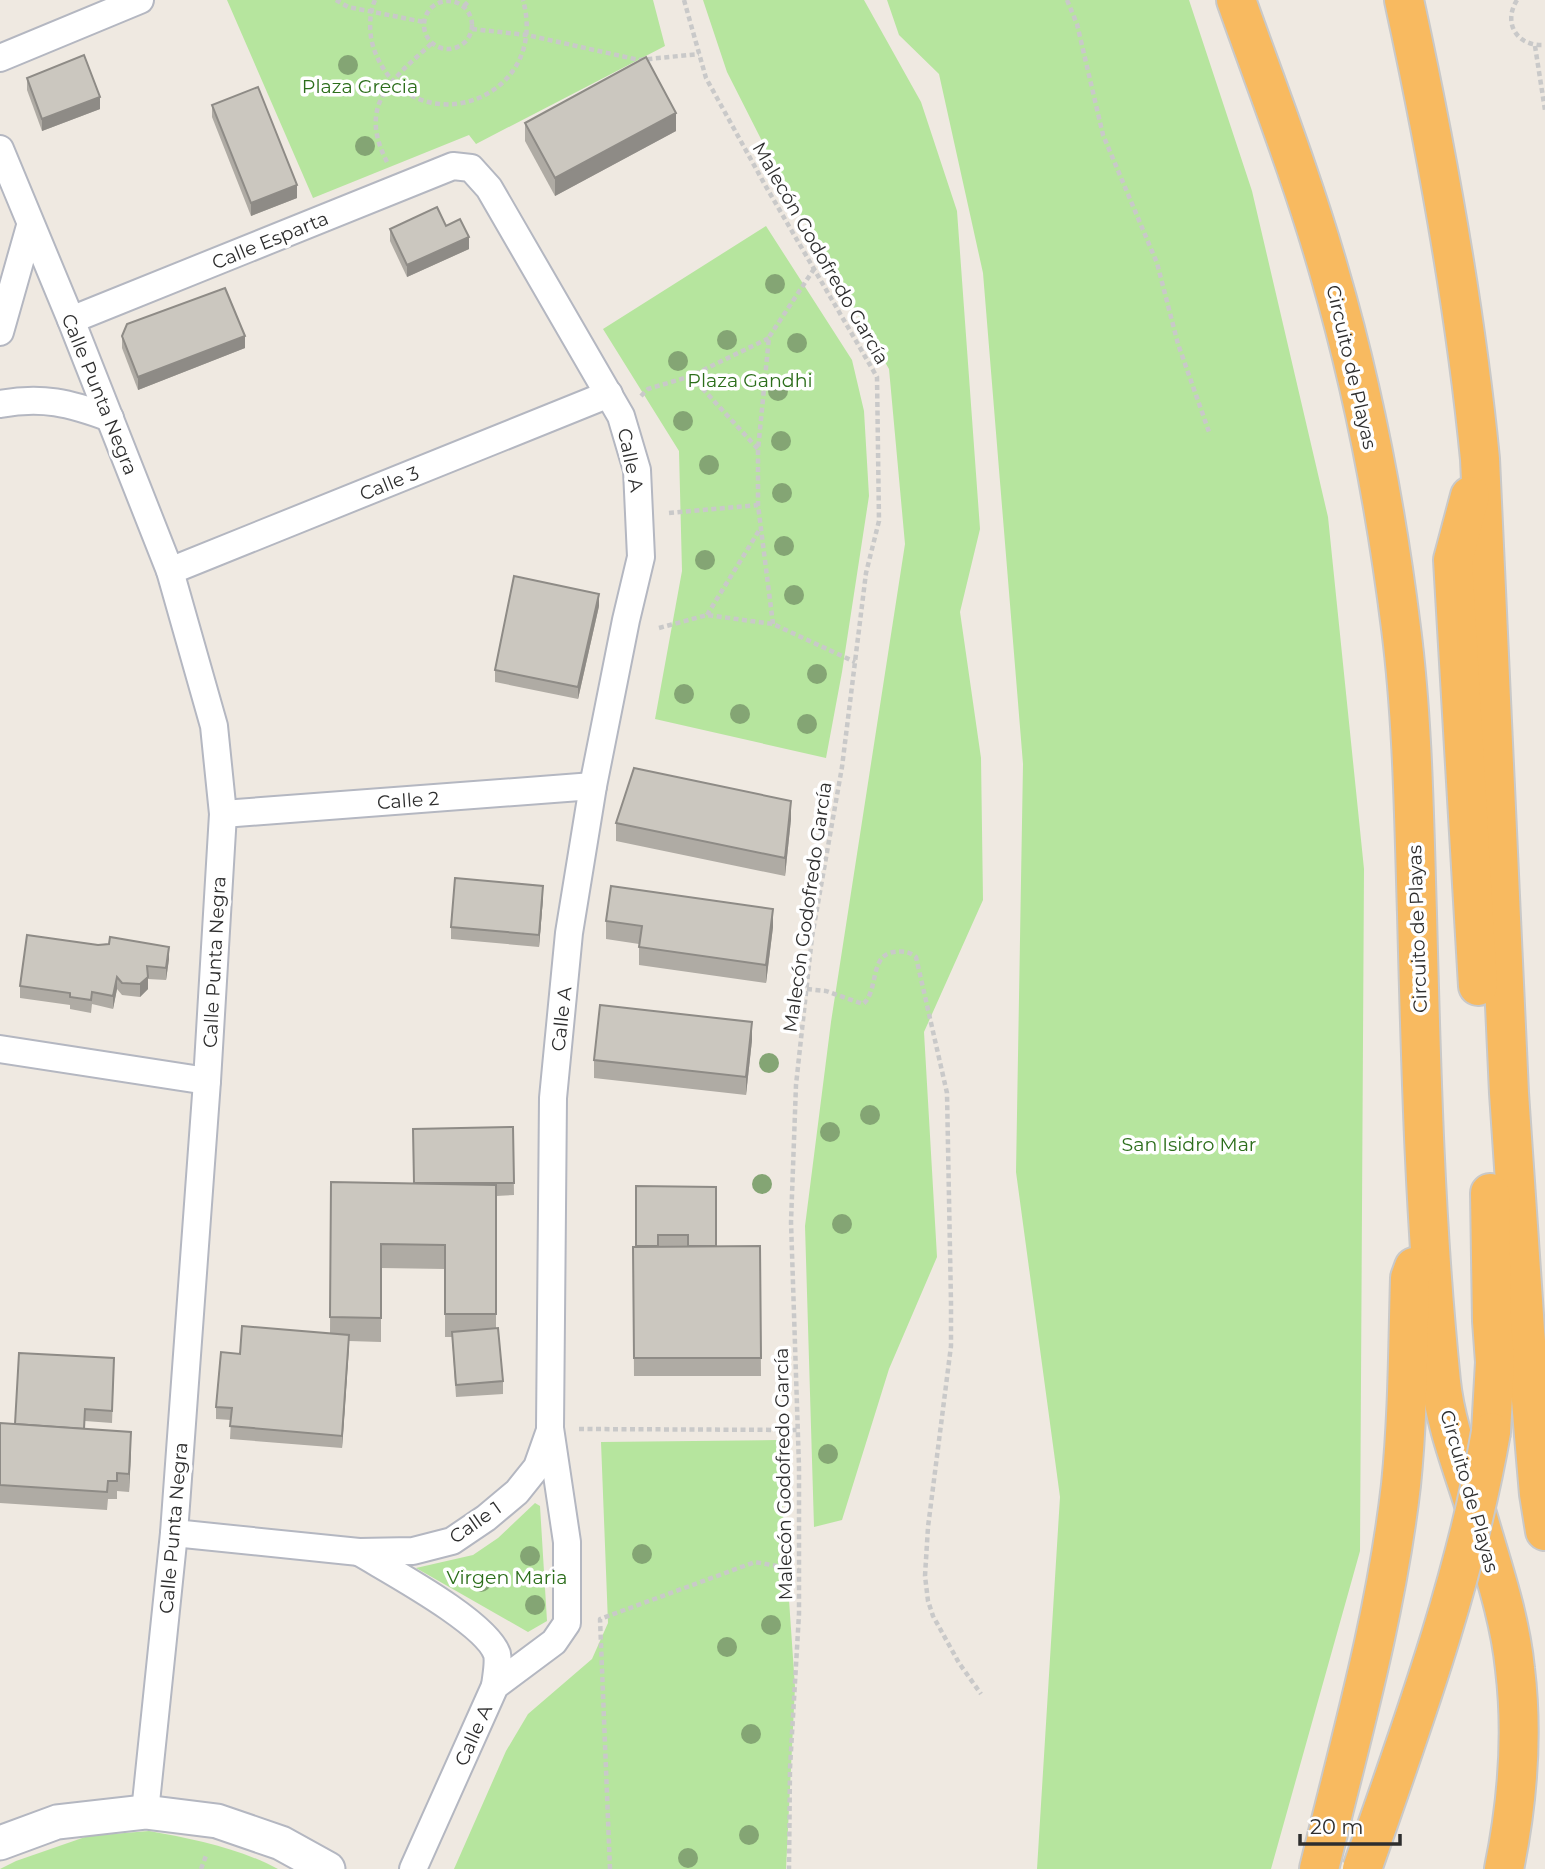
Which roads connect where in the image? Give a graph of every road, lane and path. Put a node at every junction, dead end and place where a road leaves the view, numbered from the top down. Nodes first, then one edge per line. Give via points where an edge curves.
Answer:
1 (141, 0) edge
2 (336, 0) edge
3 (374, 0) edge
4 (470, 0) edge
5 (523, 0) edge
6 (684, 0) edge
7 (1067, 0) edge
8 (1236, 0) edge
9 (1404, 0) edge
10 (1517, 0) edge
11 (464, 6) junction
12 (372, 12) junction
13 (425, 22) junction
14 (472, 29) junction
15 (527, 35) junction
16 (432, 43) junction
17 (1545, 45) edge
18 (1535, 46) junction
19 (699, 54) junction
20 (0, 58) edge
21 (392, 80) junction
22 (1545, 110) edge
23 (0, 149) edge
24 (471, 168) joint
25 (400, 187) junction
26 (30, 226) junction
27 (814, 269) junction
28 (71, 320) junction
29 (0, 332) edge
30 (769, 337) junction
31 (691, 376) junction
32 (609, 394) junction
33 (639, 398) dead end
34 (0, 404) edge
35 (110, 418) junction
36 (1209, 432) dead end
37 (758, 450) junction
38 (1480, 459) junction
39 (758, 505) junction
40 (640, 516) junction
41 (761, 527) junction
42 (170, 571) junction
43 (707, 615) junction
44 (773, 624) junction
45 (659, 628) dead end
46 (855, 662) junction
47 (593, 786) junction
48 (223, 814) junction
49 (807, 989) junction
50 (0, 1049) edge
51 (207, 1082) junction
52 (1428, 1228) junction
53 (561, 1428) junction
54 (798, 1430) junction
55 (1545, 1531) edge
56 (174, 1533) junction
57 (359, 1552) junction
58 (799, 1570) junction
59 (495, 1686) junction
60 (981, 1694) dead end
61 (145, 1812) junction
62 (0, 1843) edge
63 (328, 1869) edge
64 (413, 1869) edge
65 (610, 1869) edge
66 (789, 1869) edge
67 (1319, 1869) edge
68 (1362, 1869) edge
69 (1504, 1869) edge

1 - 20 street
2 - 12 path
3 - 12 path
4 - 11 path
5 - 15 path
6 - 19 path, Malecón Godofredo García
7 - 36 path via 1103,135 1157,263 1178,344
8 - 52 highway, Circuito de Playas via 1332,282 1362,397 1399,616 1413,817
9 - 38 highway via 1458,285
10 - 18 path via 1511,9 1514,33
11 - 13 path via 437,4
11 - 14 path
12 - 13 path
12 - 21 path via 372,45
13 - 16 path
14 - 15 path
14 - 16 path via 456,49
15 - 19 path via 639,60
15 - 21 path via 523,54 508,78 485,96 466,103 426,102
16 - 21 path
17 - 18 path
18 - 22 path
19 - 27 path, Malecón Godofredo García via 706,79
21 - 25 path via 375,116 375,135
23 - 26 street, Calle Punta Negra
24 - 25 street, Calle Esparta via 453,166
24 - 32 street, Calle A via 489,188
25 - 28 street, Calle Esparta
26 - 28 street, Calle Punta Negra
26 - 29 street
27 - 30 path
27 - 46 path, Malecón Godofredo García via 877,377 879,521 866,573
28 - 35 street, Calle Punta Negra
30 - 31 path
30 - 37 path
31 - 33 path via 648,389
31 - 37 path
32 - 40 street, Calle A via 621,416 637,470
32 - 42 street, Calle 3
34 - 35 street via 63,402
35 - 42 street, Calle Punta Negra
37 - 39 path
38 - 55 highway via 1509,1093
38 - 68 highway, bridge via 1453,560 1492,1225 1495,1362 1491,1432 1464,1556
39 - 40 path
39 - 41 path
40 - 47 street, Calle A via 641,556
41 - 43 path
41 - 44 path
42 - 48 street, Calle Punta Negra via 214,726
43 - 44 path
43 - 45 path
44 - 46 path
46 - 49 path, Malecón Godofredo García
47 - 48 street, Calle 2
47 - 53 street, Calle A via 569,933 553,1098
48 - 51 street, Calle Punta Negra
49 - 54 path, Malecón Godofredo García via 796,1085 791,1222
49 - 60 path via 863,1004 869,1000 878,962 889,953 908,951 916,957 947,1093 951,1303 951,1346 925,1576 933,1616
50 - 51 street
51 - 56 street, Calle Punta Negra
52 - 67 highway via 1410,1278 1403,1449 1389,1564
52 - 69 highway, Circuito de Playas via 1449,1427 1504,1605 1515,1667 1516,1772
53 - 54 path
53 - 57 street, Calle 1 via 516,1492 452,1541 413,1551
53 - 59 street, Calle A via 567,1623 554,1642
54 - 58 path, Malecón Godofredo García
56 - 57 street, Calle 1
56 - 61 street, Calle Punta Negra
57 - 59 street, Calle 1 via 445,1605 485,1636 497,1655
58 - 65 path via 755,1562 600,1619
58 - 66 path, Malecón Godofredo García
59 - 64 street, Calle A
61 - 62 street via 57,1822
61 - 63 street via 217,1821 281,1843

